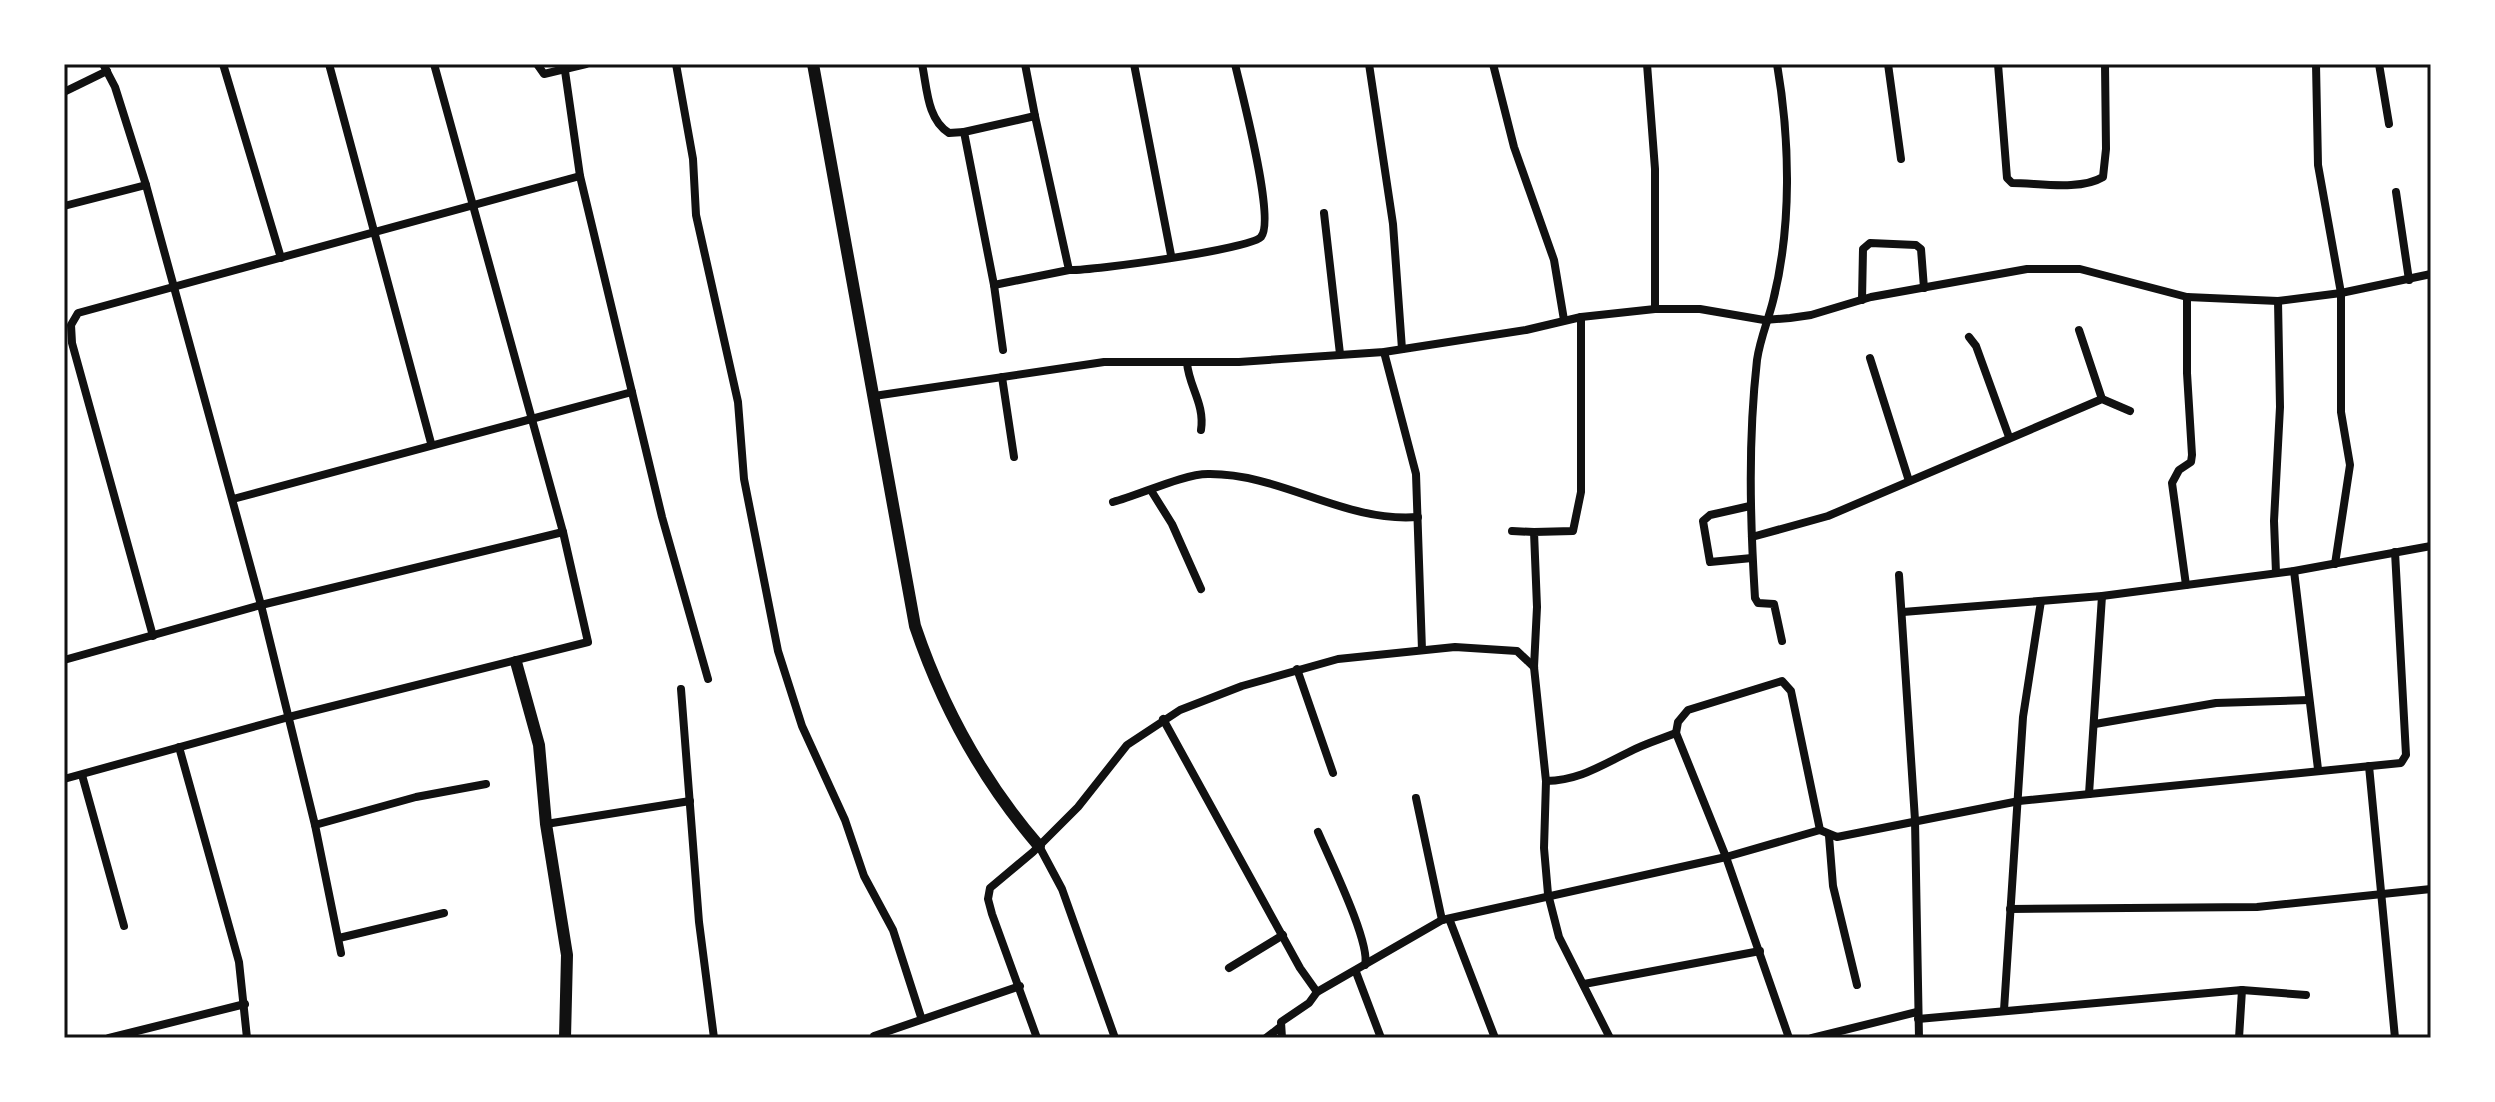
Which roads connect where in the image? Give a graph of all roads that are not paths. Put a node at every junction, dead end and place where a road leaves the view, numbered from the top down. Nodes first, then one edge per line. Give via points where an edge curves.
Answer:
1 (223, 64) edge
2 (329, 64) edge
3 (434, 64) edge
4 (537, 64) edge
5 (586, 64) edge
6 (676, 64) edge
7 (813, 64) edge
8 (922, 64) edge
9 (1025, 64) edge
10 (1134, 64) edge
11 (1235, 64) edge
12 (1369, 64) edge
13 (1493, 64) edge
14 (1647, 64) edge
15 (1777, 64) edge
16 (1888, 64) edge
17 (1998, 64) edge
18 (2105, 64) edge
19 (2316, 64) edge
20 (2379, 64) edge
21 (105, 68) edge
22 (565, 71) junction
23 (64, 92) edge
24 (1035, 116) junction
25 (2389, 124) dead end
26 (964, 132) junction
27 (1901, 159) dead end
28 (580, 176) junction
29 (146, 185) junction
30 (2396, 192) dead end
31 (64, 206) edge
32 (472, 206) junction
33 (1324, 213) dead end
34 (373, 234) junction
35 (1171, 255) junction
36 (281, 258) junction
37 (1069, 270) junction
38 (2431, 274) edge
39 (2409, 280) junction
40 (994, 285) junction
41 (172, 287) junction
42 (1924, 288) junction
43 (2341, 293) junction
44 (2187, 297) junction
45 (1862, 300) junction
46 (2278, 301) junction
47 (1655, 309) junction
48 (78, 313) junction
49 (64, 316) edge
50 (1581, 317) junction
51 (1564, 320) junction
52 (1764, 320) junction
53 (2079, 330) dead end
54 (1969, 337) dead end
55 (1402, 349) junction
56 (1003, 350) dead end
57 (1384, 352) junction
58 (1340, 354) junction
59 (1870, 358) dead end
60 (1187, 363) junction
61 (1002, 377) junction
62 (632, 392) junction
63 (874, 396) junction
64 (2102, 399) junction
65 (2130, 411) dead end
66 (529, 418) junction
67 (1201, 430) dead end
68 (2009, 437) junction
69 (431, 443) junction
70 (1014, 457) dead end
71 (1909, 481) junction
72 (1152, 492) junction
73 (233, 499) junction
74 (1113, 502) dead end
75 (1750, 506) junction
76 (1418, 517) junction
77 (1512, 531) dead end
78 (563, 532) junction
79 (1534, 532) junction
80 (1752, 537) junction
81 (2431, 546) edge
82 (2395, 552) junction
83 (1752, 558) junction
84 (2335, 564) junction
85 (2294, 571) junction
86 (2276, 573) junction
87 (1899, 575) dead end
88 (2186, 585) junction
89 (1201, 589) dead end
90 (2102, 596) junction
91 (2041, 601) junction
92 (261, 605) junction
93 (1903, 612) junction
94 (153, 636) junction
95 (1782, 641) dead end
96 (1422, 650) junction
97 (64, 660) edge
98 (516, 662) junction
99 (1534, 667) junction
100 (1297, 669) junction
101 (708, 679) dead end
102 (681, 689) dead end
103 (2309, 700) junction
104 (289, 717) junction
105 (1163, 719) junction
106 (2095, 724) junction
107 (1676, 733) junction
108 (179, 747) junction
109 (2369, 766) junction
110 (2318, 769) junction
111 (1333, 773) dead end
112 (82, 775) junction
113 (64, 779) edge
114 (1546, 781) junction
115 (486, 784) dead end
116 (2089, 794) junction
117 (1416, 798) dead end
118 (690, 801) junction
119 (2019, 801) junction
120 (1915, 820) junction
121 (546, 824) junction
122 (315, 825) junction
123 (1820, 830) junction
124 (1318, 832) dead end
125 (1829, 836) junction
126 (1039, 846) junction
127 (1726, 857) junction
128 (2431, 889) edge
129 (2378, 892) junction
130 (1548, 894) junction
131 (2010, 909) junction
132 (444, 913) dead end
133 (1446, 921) junction
134 (124, 926) dead end
135 (1283, 935) junction
136 (339, 938) junction
137 (1760, 951) junction
138 (341, 953) dead end
139 (1365, 966) junction
140 (1229, 968) dead end
141 (1356, 972) junction
142 (1584, 984) junction
143 (1857, 985) dead end
144 (1020, 986) junction
145 (1317, 992) junction
146 (2306, 995) dead end
147 (2242, 997) junction
148 (245, 1004) junction
149 (2004, 1010) junction
150 (1918, 1016) junction
151 (921, 1017) junction
152 (1280, 1033) edge
153 (874, 1036) dead end
154 (109, 1038) edge
155 (247, 1038) edge
156 (565, 1038) edge
157 (714, 1038) edge
158 (1037, 1038) edge
159 (1115, 1038) edge
160 (1266, 1038) edge
161 (1381, 1038) edge
162 (1495, 1038) edge
163 (1610, 1038) edge
164 (1789, 1038) edge
165 (1812, 1038) edge
166 (1919, 1038) edge
167 (2239, 1038) edge
168 (2395, 1038) edge

1 - 36 street
2 - 34 street
3 - 32 street
4 - 22 street via 544,74
5 - 22 street
6 - 151 street via 693,159 696,215 738,402 744,479 778,651 802,726 864,876 893,930
7 - 63 street
8 - 26 street via 938,122 949,133
9 - 24 street
10 - 35 street
11 - 35 street via 1266,225 1252,243
12 - 55 street via 1393,224
13 - 51 street via 1514,147 1554,260
14 - 47 street via 1655,169
15 - 52 street via 1786,140 1785,208 1773,304
16 - 27 street
17 - 18 street via 2007,178 2012,183 2067,184 2103,177
19 - 43 street via 2318,165
20 - 25 street
21 - 23 street
21 - 29 street
22 - 28 street
24 - 26 street
24 - 37 street
26 - 40 street
28 - 32 street
28 - 62 street
29 - 31 street
29 - 41 street
30 - 39 street
32 - 34 street
32 - 66 street
33 - 58 street
34 - 36 street
34 - 69 street
35 - 37 street
36 - 41 street
37 - 40 street
38 - 39 street
39 - 43 street
40 - 56 street
41 - 48 street
41 - 73 street
42 - 44 street via 2057,268 2098,273
42 - 45 street
42 - 45 street via 1921,249 1870,243 1861,258
43 - 46 street
43 - 84 street via 2340,398 2350,465
44 - 46 street
44 - 88 street via 2192,455 2172,483
45 - 52 street via 1811,315
46 - 86 street
47 - 50 street
47 - 52 street via 1700,309
48 - 49 street
48 - 94 street via 71,325 72,343
50 - 51 street
50 - 79 street via 1576,524 1573,531
51 - 55 street
52 - 75 street via 1752,417
53 - 64 street
54 - 68 street
55 - 57 street
57 - 58 street
57 - 76 street via 1412,450
58 - 60 street
59 - 71 street
60 - 61 street via 1104,362
60 - 67 street via 1201,406
61 - 63 street
61 - 70 street
62 - 66 street
62 - 101 street
63 - 126 street via 915,626 926,658 970,750
64 - 65 street
64 - 68 street
66 - 69 street
66 - 78 street
68 - 71 street
69 - 73 street
71 - 80 street via 1805,524
72 - 74 street
72 - 76 street via 1191,475 1225,475 1373,517
72 - 89 street
73 - 92 street
75 - 80 street
75 - 83 street via 1703,521 1710,562
76 - 96 street
77 - 79 street
78 - 92 street
78 - 98 street via 588,642
79 - 99 street
80 - 83 street
81 - 82 street
82 - 84 street
82 - 109 street via 2406,755 2401,763
83 - 95 street via 1756,602 1774,604
84 - 85 street
85 - 86 street
85 - 103 street
86 - 88 street
87 - 93 street
88 - 90 street
90 - 91 street
90 - 106 street
91 - 93 street
91 - 119 street via 2023,717
92 - 94 street
92 - 104 street
93 - 120 street
94 - 97 street
96 - 99 street via 1508,649 1525,655
96 - 100 street
98 - 104 street
98 - 121 street via 539,745
99 - 114 street
100 - 105 street
100 - 111 street
102 - 118 street
103 - 106 street via 2216,703
103 - 110 street
104 - 108 street
104 - 122 street
105 - 126 street via 1127,745 1091,793
105 - 135 street
106 - 116 street
107 - 114 street via 1586,775
107 - 123 street via 1688,710 1782,681 1791,691
107 - 127 street
108 - 112 street
108 - 148 street via 239,962
109 - 110 street
109 - 129 street via 2378,833
110 - 116 street
112 - 113 street
112 - 134 street
114 - 130 street
115 - 122 street
116 - 119 street
117 - 133 street
118 - 121 street
118 - 157 street
119 - 120 street
119 - 131 street
120 - 125 street
120 - 150 street
121 - 156 street via 567,955
122 - 136 street
123 - 125 street
123 - 127 street
124 - 139 street via 1365,947
125 - 143 street via 1833,886
126 - 144 street via 990,888 988,899
126 - 159 street via 1062,889
127 - 130 street
127 - 137 street
128 - 129 street
129 - 131 street via 2257,907
129 - 168 street
130 - 133 street
130 - 142 street via 1559,937
131 - 149 street
132 - 136 street
133 - 139 street
133 - 162 street
135 - 140 street
135 - 145 street
136 - 138 street
137 - 142 street
137 - 164 street
139 - 141 street
141 - 145 street
141 - 161 street
142 - 163 street
144 - 151 street
144 - 158 street
145 - 152 street via 1281,1022
146 - 147 street
147 - 149 street
147 - 167 street
148 - 154 street
148 - 155 street
149 - 150 street
150 - 165 street
150 - 166 street
151 - 153 street
152 - 160 street

